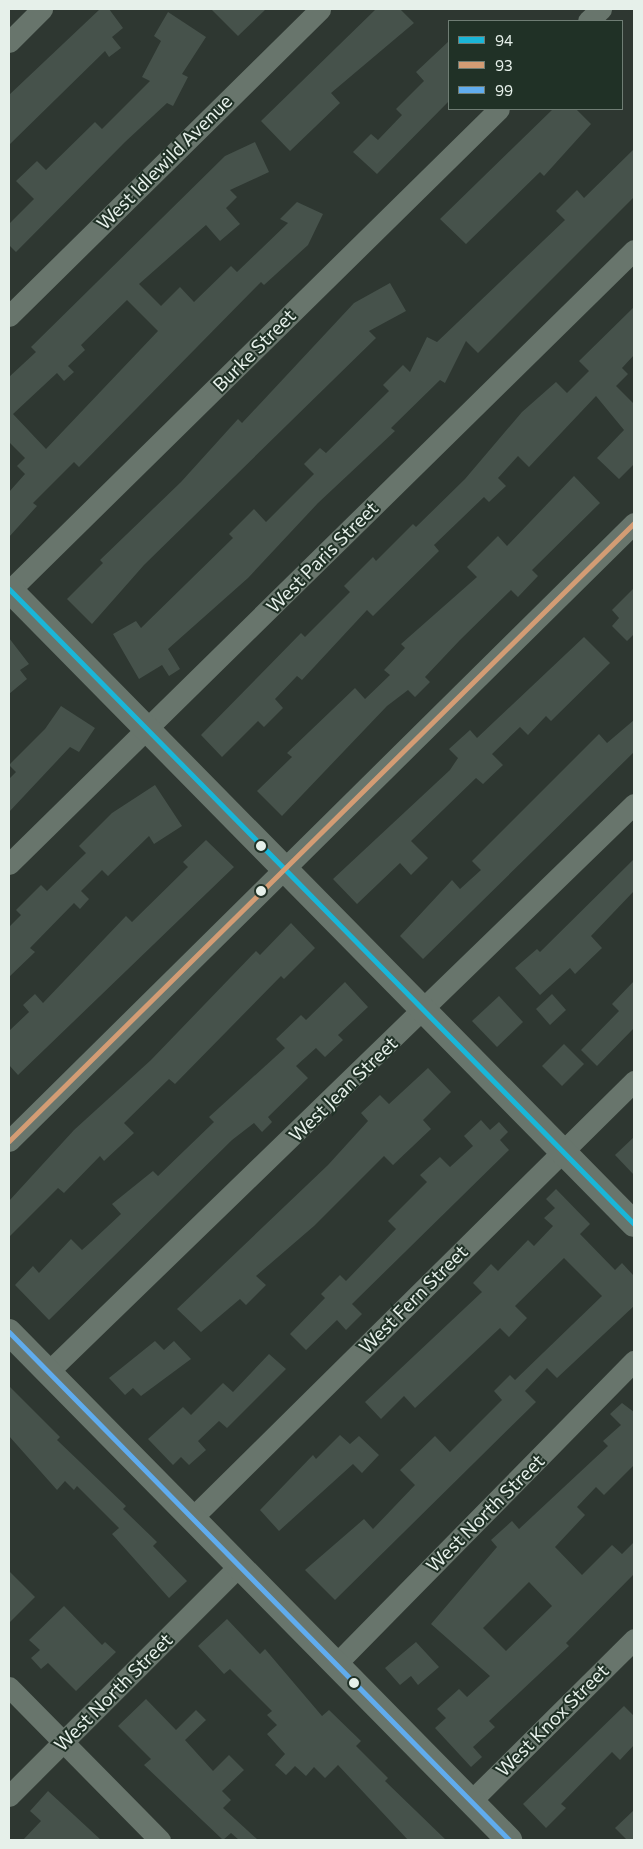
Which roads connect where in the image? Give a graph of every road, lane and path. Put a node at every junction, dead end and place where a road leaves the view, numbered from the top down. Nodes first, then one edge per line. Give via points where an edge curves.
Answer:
1 (42, 9) edge
2 (320, 9) edge
3 (601, 9) edge
4 (589, 20) edge
5 (9, 42) edge
6 (498, 110) edge
7 (634, 250) edge
8 (9, 316) edge
9 (634, 524) edge
10 (9, 590) edge
11 (147, 730) junction
12 (634, 804) edge
13 (9, 864) edge
14 (285, 870) junction
15 (424, 1012) junction
16 (634, 1081) edge
17 (9, 1141) edge
18 (563, 1151) junction
19 (634, 1224) edge
20 (9, 1332) edge
21 (634, 1362) edge
22 (48, 1372) junction
23 (192, 1518) junction
24 (239, 1566) junction
25 (634, 1639) edge
26 (336, 1664) junction
27 (9, 1687) edge
28 (63, 1742) junction
29 (9, 1796) edge
30 (471, 1801) junction
31 (160, 1840) edge
32 (509, 1840) edge

1 - 5 street
2 - 8 street, West Idlewild Avenue
3 - 4 street
6 - 10 street, Burke Street
7 - 11 street, West Paris Street
9 - 14 street
10 - 11 street
11 - 13 street, West Paris Street
11 - 14 street
12 - 15 street, West Jean Street
14 - 15 street
14 - 17 street
15 - 18 street
15 - 22 street, West Jean Street
16 - 18 street, West Fern Street
18 - 19 street
18 - 23 street, West Fern Street
20 - 22 street
21 - 26 street, West North Street
22 - 23 street
23 - 24 street
24 - 26 street
24 - 28 street, West North Street
25 - 30 street, West Knox Street
26 - 30 street
27 - 28 street
28 - 29 street, West North Street
28 - 31 street
30 - 32 street

